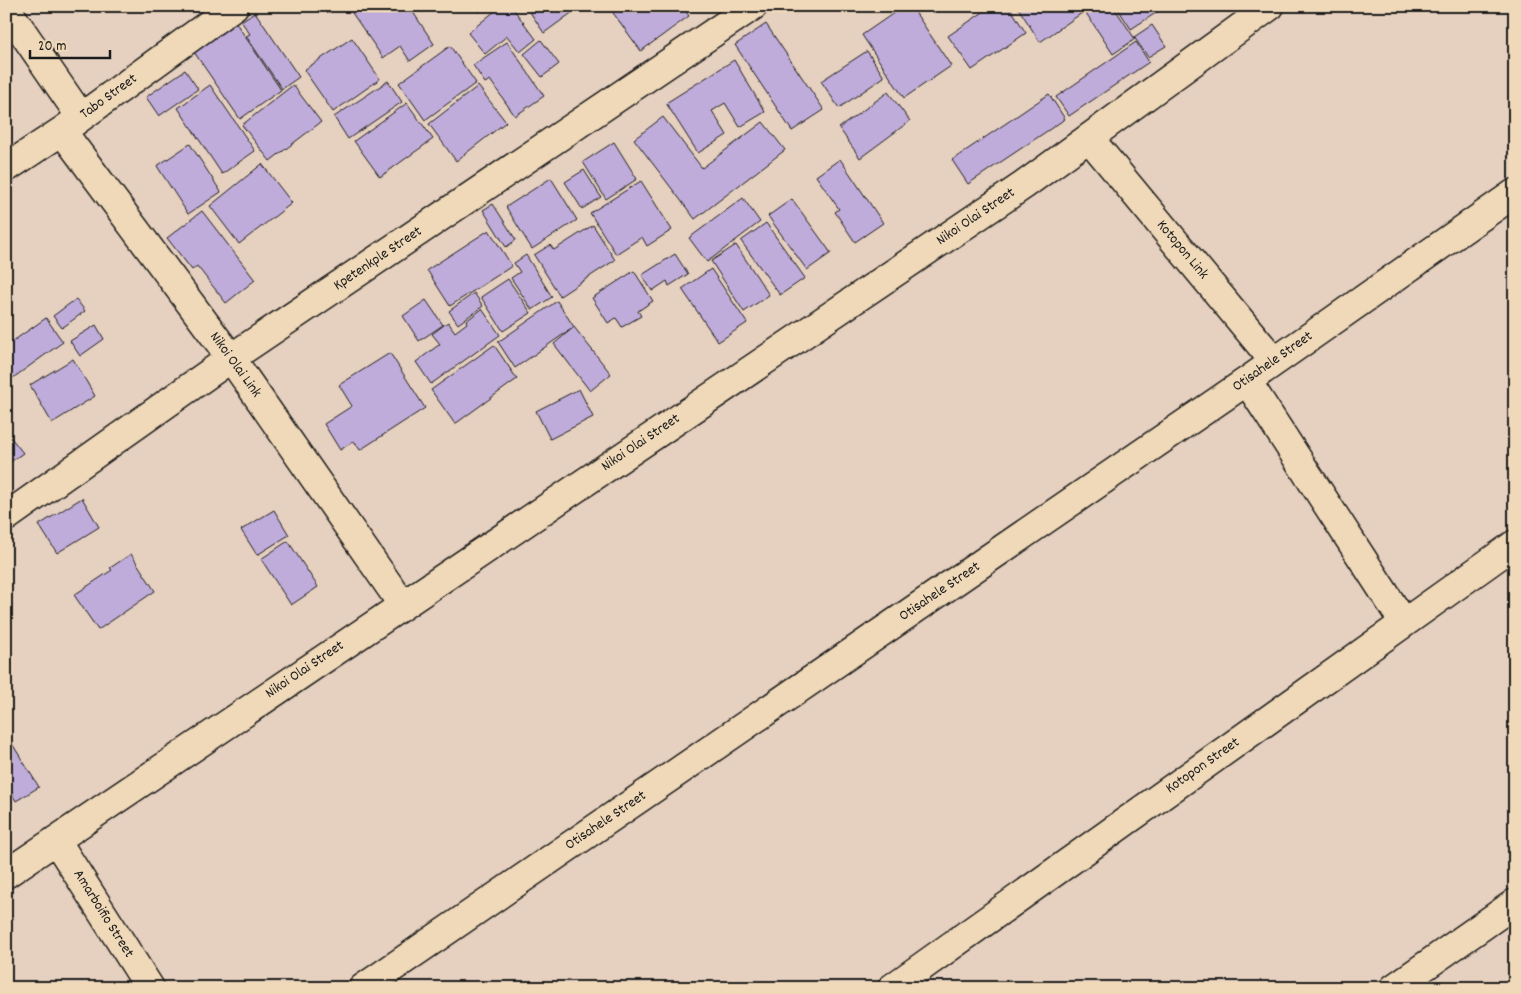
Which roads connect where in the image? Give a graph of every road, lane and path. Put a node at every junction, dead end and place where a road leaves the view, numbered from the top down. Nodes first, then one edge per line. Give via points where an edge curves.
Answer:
1 (234, 6) edge
2 (752, 6) edge
3 (1270, 6) edge
4 (6, 8) edge
5 (71, 124) junction
6 (1089, 138) junction
7 (6, 168) edge
8 (1515, 194) edge
9 (231, 358) junction
10 (1274, 361) junction
11 (1247, 381) junction
12 (6, 517) edge
13 (1515, 544) edge
14 (402, 604) junction
15 (1404, 623) junction
16 (56, 840) junction
17 (6, 874) edge
18 (1515, 903) edge
19 (150, 988) edge
20 (363, 988) edge
21 (892, 988) edge
22 (1394, 988) edge

1 - 5 street, Tabo Street
2 - 9 street, Kpetenkple Street
3 - 6 street, Nikoi Olai Street
4 - 5 street, Nikoi Olai Link
5 - 7 street, Tabo Street
5 - 9 street, Nikoi Olai Link
6 - 10 street, Kotopon Link
6 - 14 street, Nikoi Olai Street
8 - 10 street, Otisahele Street
9 - 12 street, Kpetenkple Street
9 - 14 street, Nikoi Olai Link
10 - 11 street, Otisahele Street
11 - 15 street
11 - 20 street, Otisahele Street
13 - 15 street, Kotopon Street
14 - 16 street, Nikoi Olai Street
15 - 21 street, Kotopon Street
16 - 17 street, Nikoi Olai Street
16 - 19 street, Amarboifio Street
18 - 22 street

